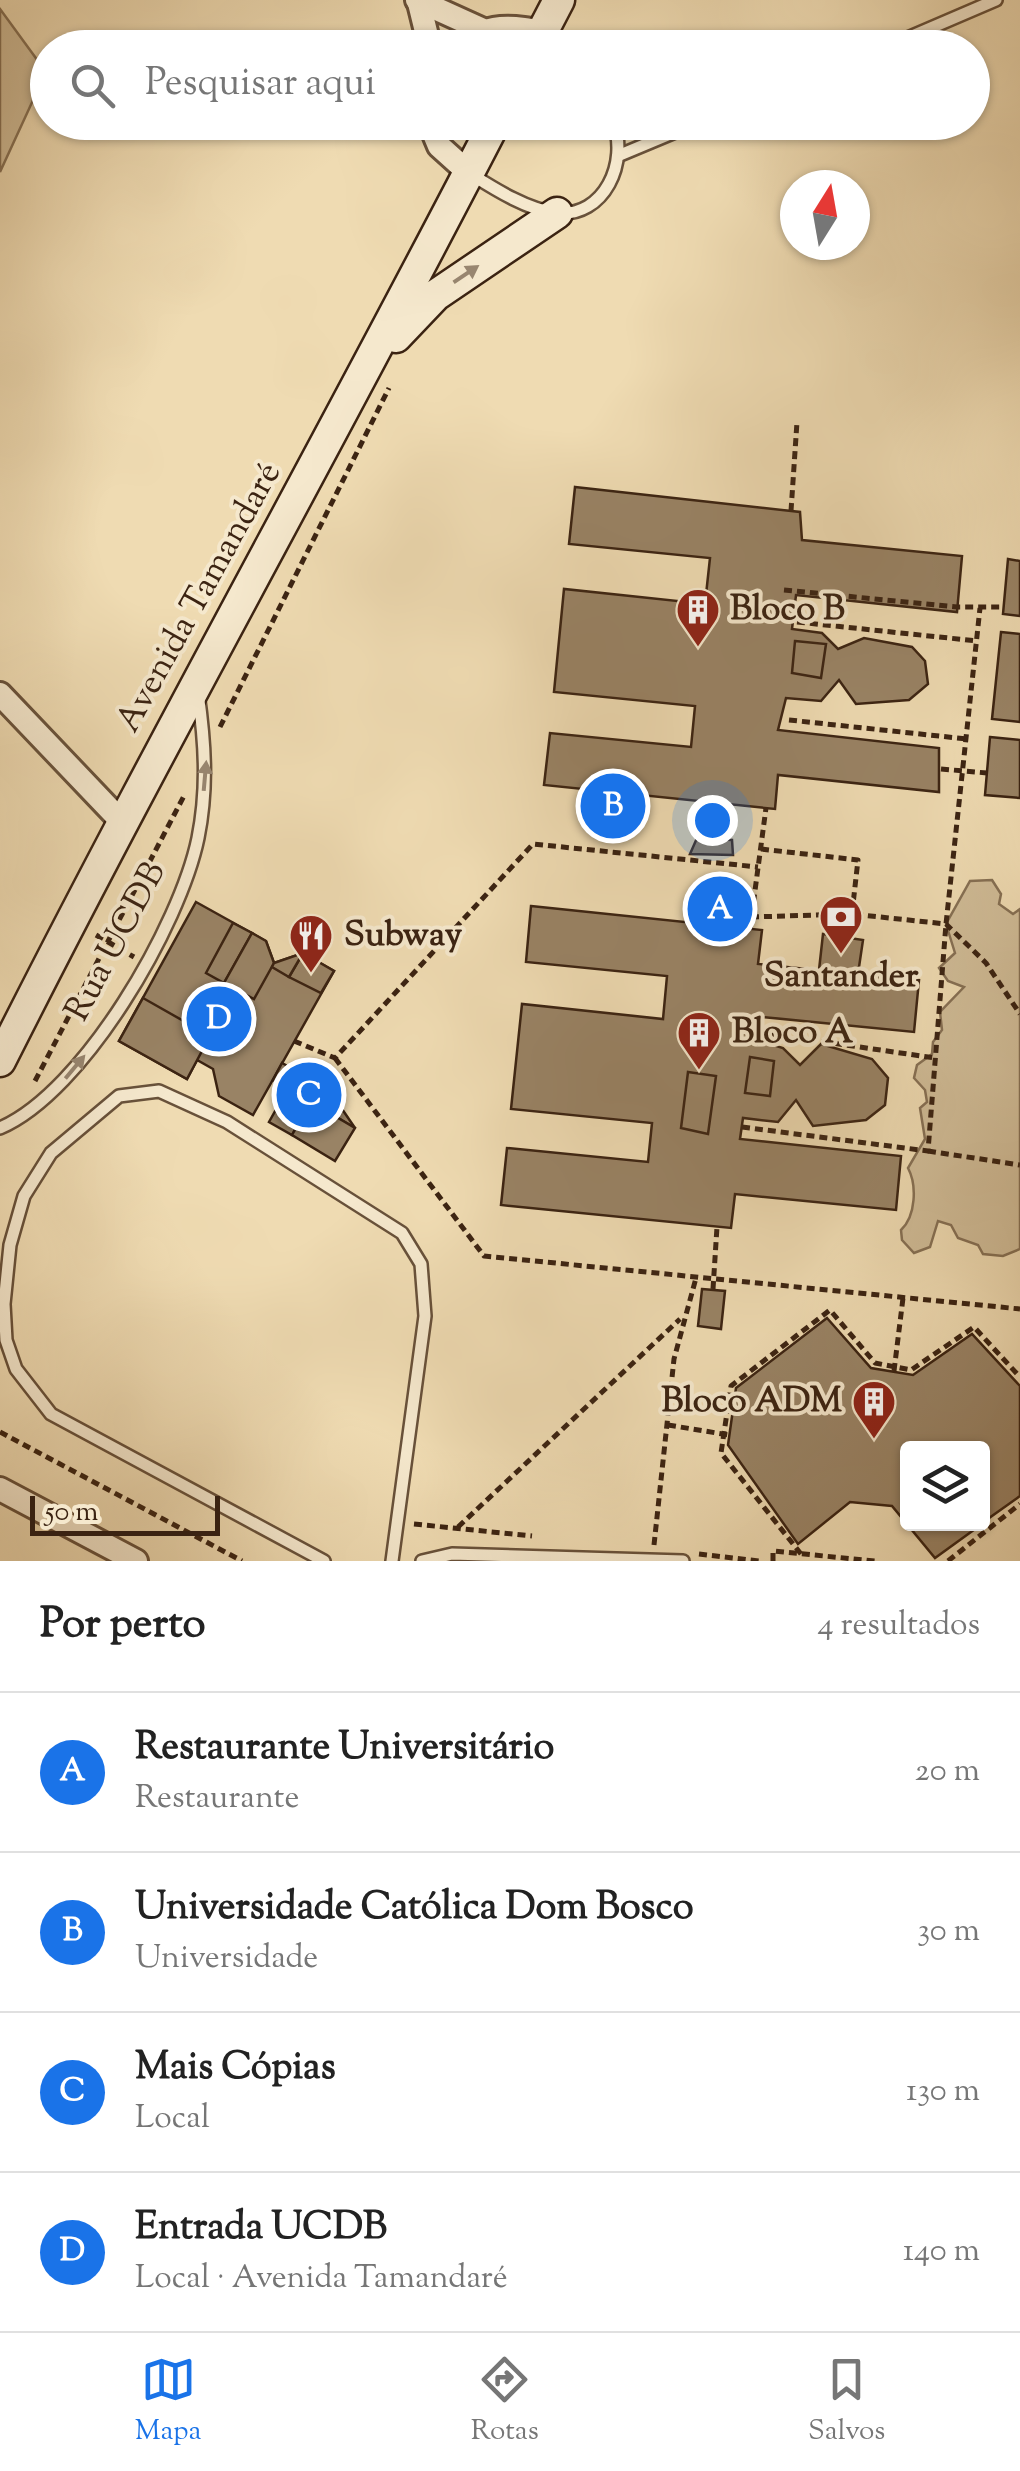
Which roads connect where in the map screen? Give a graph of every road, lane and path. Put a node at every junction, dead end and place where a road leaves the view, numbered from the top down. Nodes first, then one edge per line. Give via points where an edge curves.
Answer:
1 (559, 0) edge
2 (996, 0) edge
3 (418, 1) edge
4 (482, 28) junction
5 (425, 30) edge
6 (479, 30) edge
7 (521, 30) edge
8 (550, 30) edge
9 (926, 30) edge
10 (436, 140) edge
11 (486, 140) edge
12 (617, 140) edge
13 (655, 140) edge
14 (620, 154) junction
15 (469, 173) junction
16 (557, 213) junction
17 (370, 364) junction
18 (797, 422) dead end
19 (791, 511) dead end
20 (784, 590) dead end
21 (1004, 607) dead end
22 (980, 608) junction
23 (797, 622) dead end
24 (977, 641) junction
25 (197, 681) junction
26 (0, 694) edge
27 (789, 720) dead end
28 (967, 739) junction
29 (941, 769) dead end
30 (964, 771) junction
31 (987, 773) dead end
32 (766, 808) dead end
33 (120, 822) junction
34 (761, 848) junction
35 (758, 867) junction
36 (852, 914) junction
37 (752, 917) junction
38 (71, 920) junction
39 (946, 924) junction
40 (750, 928) dead end
41 (144, 962) junction
42 (1020, 1014) edge
43 (757, 1032) dead end
44 (294, 1041) dead end
45 (335, 1058) junction
46 (935, 1058) junction
47 (0, 1061) edge
48 (742, 1127) dead end
49 (0, 1128) edge
50 (928, 1151) junction
51 (1020, 1164) edge
52 (717, 1227) dead end
53 (696, 1278) junction
54 (714, 1279) junction
55 (713, 1290) dead end
56 (903, 1298) junction
57 (1020, 1309) edge
58 (682, 1317) junction
59 (894, 1369) junction
60 (1020, 1377) edge
61 (668, 1424) junction
62 (0, 1432) edge
63 (726, 1434) junction
64 (0, 1489) edge
65 (1020, 1504) edge
66 (458, 1527) dead end
67 (668, 1551) dead end
68 (801, 1554) junction
69 (449, 1557) edge
70 (136, 1561) edge
71 (242, 1561) edge
72 (324, 1561) edge
73 (392, 1561) edge
74 (422, 1561) edge
75 (684, 1561) edge
76 (694, 1561) edge
77 (760, 1561) edge
78 (773, 1561) edge
79 (875, 1561) edge
80 (948, 1561) edge

1 - 8 main road
2 - 9 lane
3 - 4 street
3 - 5 street
4 - 6 street
4 - 7 street
10 - 15 street
11 - 15 main road, Avenida Tamandaré
12 - 14 lane
13 - 14 lane
14 - 16 lane via 600,198
15 - 16 lane
15 - 17 main road, Avenida Tamandaré
17 -> 16 main road via 436,295
17 - 25 main road, Avenida Tamandaré
18 - 19 path
20 - 22 path
21 - 22 path
22 - 24 path
23 - 24 path
24 - 28 path
25 - 33 main road, Avenida Tamandaré
41 -> 25 lane, Rua UCDB via 185,886 198,836 207,754
26 - 33 street
27 - 28 path
28 - 30 path
29 - 30 path
30 - 31 path
30 - 39 path
32 - 34 path
33 - 38 main road, Avenida Tamandaré
34 - 35 path
34 - 36 path via 858,860
35 - 37 path
35 - 45 path via 533,844
36 - 37 path
36 - 39 path
37 - 40 path
38 - 41 path
38 - 47 main road, Avenida Tamandaré
39 - 42 path via 986,963
39 - 46 path
49 -> 41 lane, Rua UCDB via 56,1089 111,1024
43 - 46 path
44 - 45 path
45 - 53 path via 484,1256
46 - 50 path
48 - 50 path
50 - 51 path
52 - 54 path
53 - 54 path
53 - 58 path
54 - 55 path
54 - 56 path
56 - 57 path
56 - 59 path
58 - 61 path
58 - 66 path
59 - 60 path via 911,1370 974,1327
59 - 63 path via 875,1364 830,1310 731,1386
61 - 63 path
61 - 67 path via 654,1550
62 - 71 path
63 - 68 path via 721,1453
64 - 70 street
65 - 80 path
68 - 78 path via 773,1551
68 - 79 path
69 - 74 lane
69 - 75 lane
72 - 73 lane via 51,1414 16,1369 6,1340 8,1264 24,1196 50,1153 120,1096 159,1091 227,1122 402,1233 421,1264 425,1316
76 - 77 path via 696,1554

